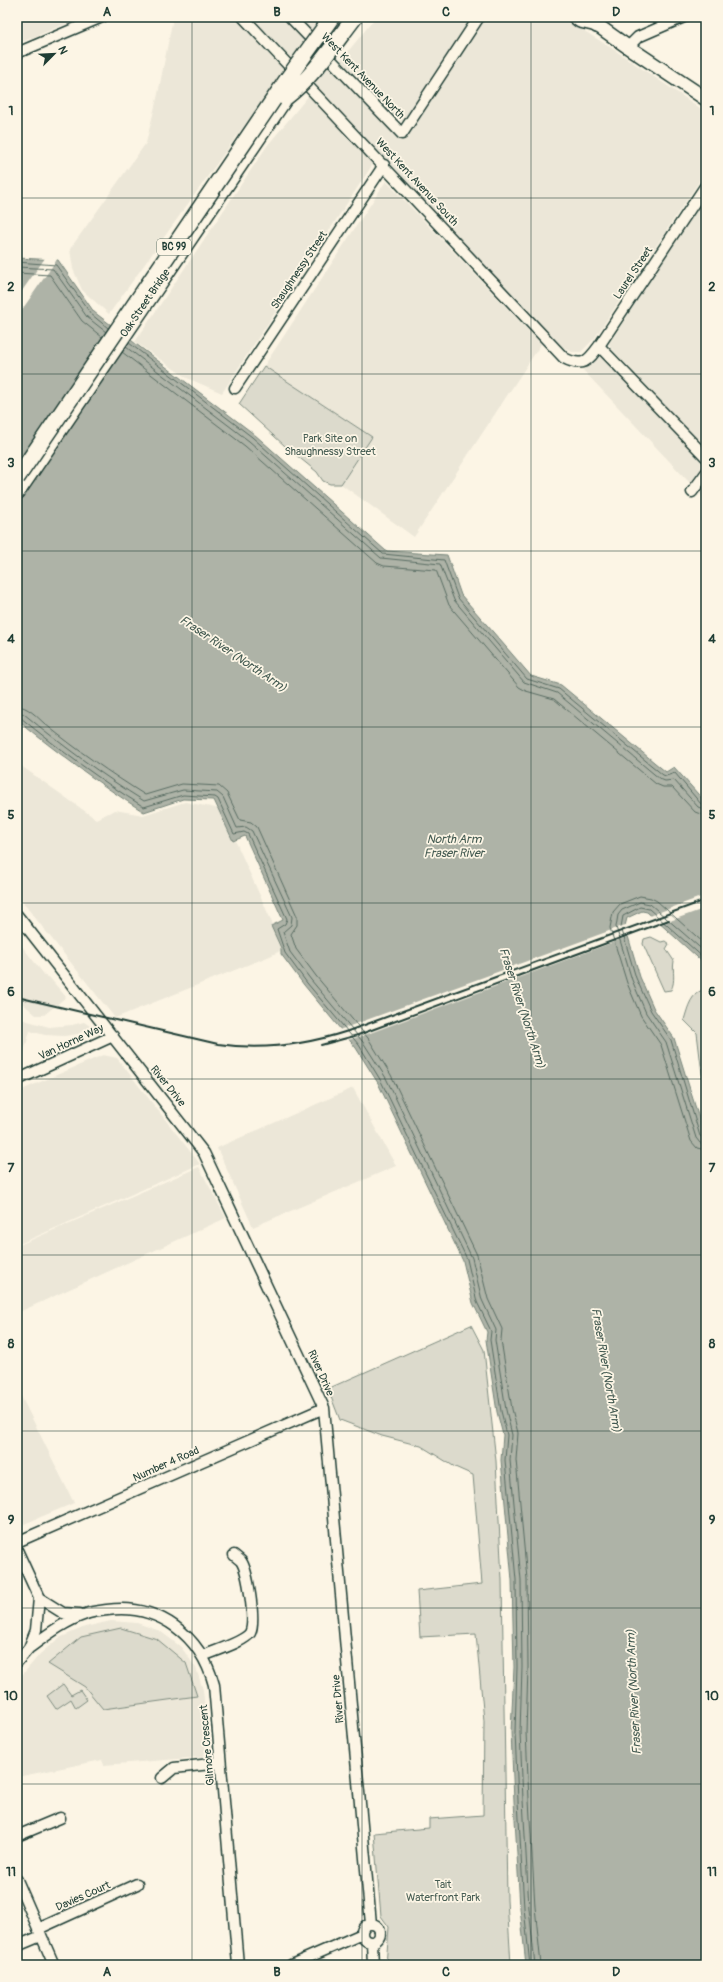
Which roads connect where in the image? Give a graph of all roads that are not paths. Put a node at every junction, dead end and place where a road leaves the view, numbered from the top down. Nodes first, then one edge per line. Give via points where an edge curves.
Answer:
1 (102, 17) edge
2 (243, 17) edge
3 (290, 17) edge
4 (332, 17) edge
5 (344, 17) edge
6 (355, 17) edge
7 (479, 17) edge
8 (575, 17) edge
9 (684, 17) edge
10 (594, 20) edge
11 (628, 47) junction
12 (17, 53) edge
13 (285, 98) junction
14 (706, 99) edge
15 (384, 165) junction
16 (706, 185) edge
17 (599, 346) junction
18 (573, 363) joint
19 (235, 388) dead end
20 (706, 457) edge
21 (706, 473) edge
22 (17, 478) edge
23 (17, 492) edge
24 (692, 492) dead end
25 (17, 915) edge
26 (113, 1036) junction
27 (17, 1080) edge
28 (324, 1408) junction
29 (17, 1542) edge
30 (17, 1550) edge
31 (234, 1555) dead end
32 (39, 1598) junction
33 (88, 1613) junction
34 (29, 1648) junction
35 (203, 1656) junction
36 (17, 1662) edge
37 (220, 1763) junction
38 (162, 1778) dead end
39 (60, 1818) dead end
40 (17, 1836) edge
41 (17, 1880) edge
42 (137, 1884) dead end
43 (371, 1924) junction
44 (40, 1932) junction
45 (362, 1934) junction
46 (372, 1942) junction
47 (17, 1946) edge
48 (54, 1965) edge
49 (238, 1965) edge
50 (291, 1965) edge
51 (373, 1965) edge

1 - 12 street
2 - 15 street, West Kent Avenue South
3 - 7 street, West Kent Avenue North via 402,134
4 - 22 highway, Oak Street Bridge / BC 99, bridge
5 - 13 highway, Oak Street Bridge / BC 99, bridge
6 - 13 highway, bridge via 319,65 299,88
8 - 10 main road via 580,21
9 - 11 street via 638,37
10 - 11 main road
11 - 14 main road
13 - 23 highway, Oak Street Bridge / BC 99
15 - 18 street, West Kent Avenue South via 564,358
15 - 19 street, Shaughnessy Street
16 - 17 street, Laurel Street
17 - 18 street, Laurel Street via 586,360
17 - 20 street
21 - 24 street
25 - 26 street, River Drive
26 - 27 street, Van Horne Way
26 - 28 street, River Drive via 207,1158
28 - 29 street, Number 4 Road
28 - 43 street, River Drive
30 - 32 street
31 - 35 street via 241,1560 246,1571 252,1626 249,1634 243,1639
32 - 33 street, Gilmore Crescent via 64,1613
32 - 34 street via 36,1630
33 - 34 street, Gilmore Crescent via 66,1623
33 - 35 street, Gilmore Crescent via 121,1608 142,1611 174,1626 186,1635
34 - 36 street
35 - 37 street, Gilmore Crescent via 214,1685
37 - 38 street via 174,1768
37 - 49 street, Gilmore Crescent
39 - 40 street
41 - 44 street
42 - 44 street, Davies Court
43 - 45 street via 365,1926
43 - 46 street via 379,1928 380,1934 378,1939
44 - 47 street, Davies Court
44 - 48 street
45 - 46 street via 365,1939
45 - 50 street
46 - 51 street

